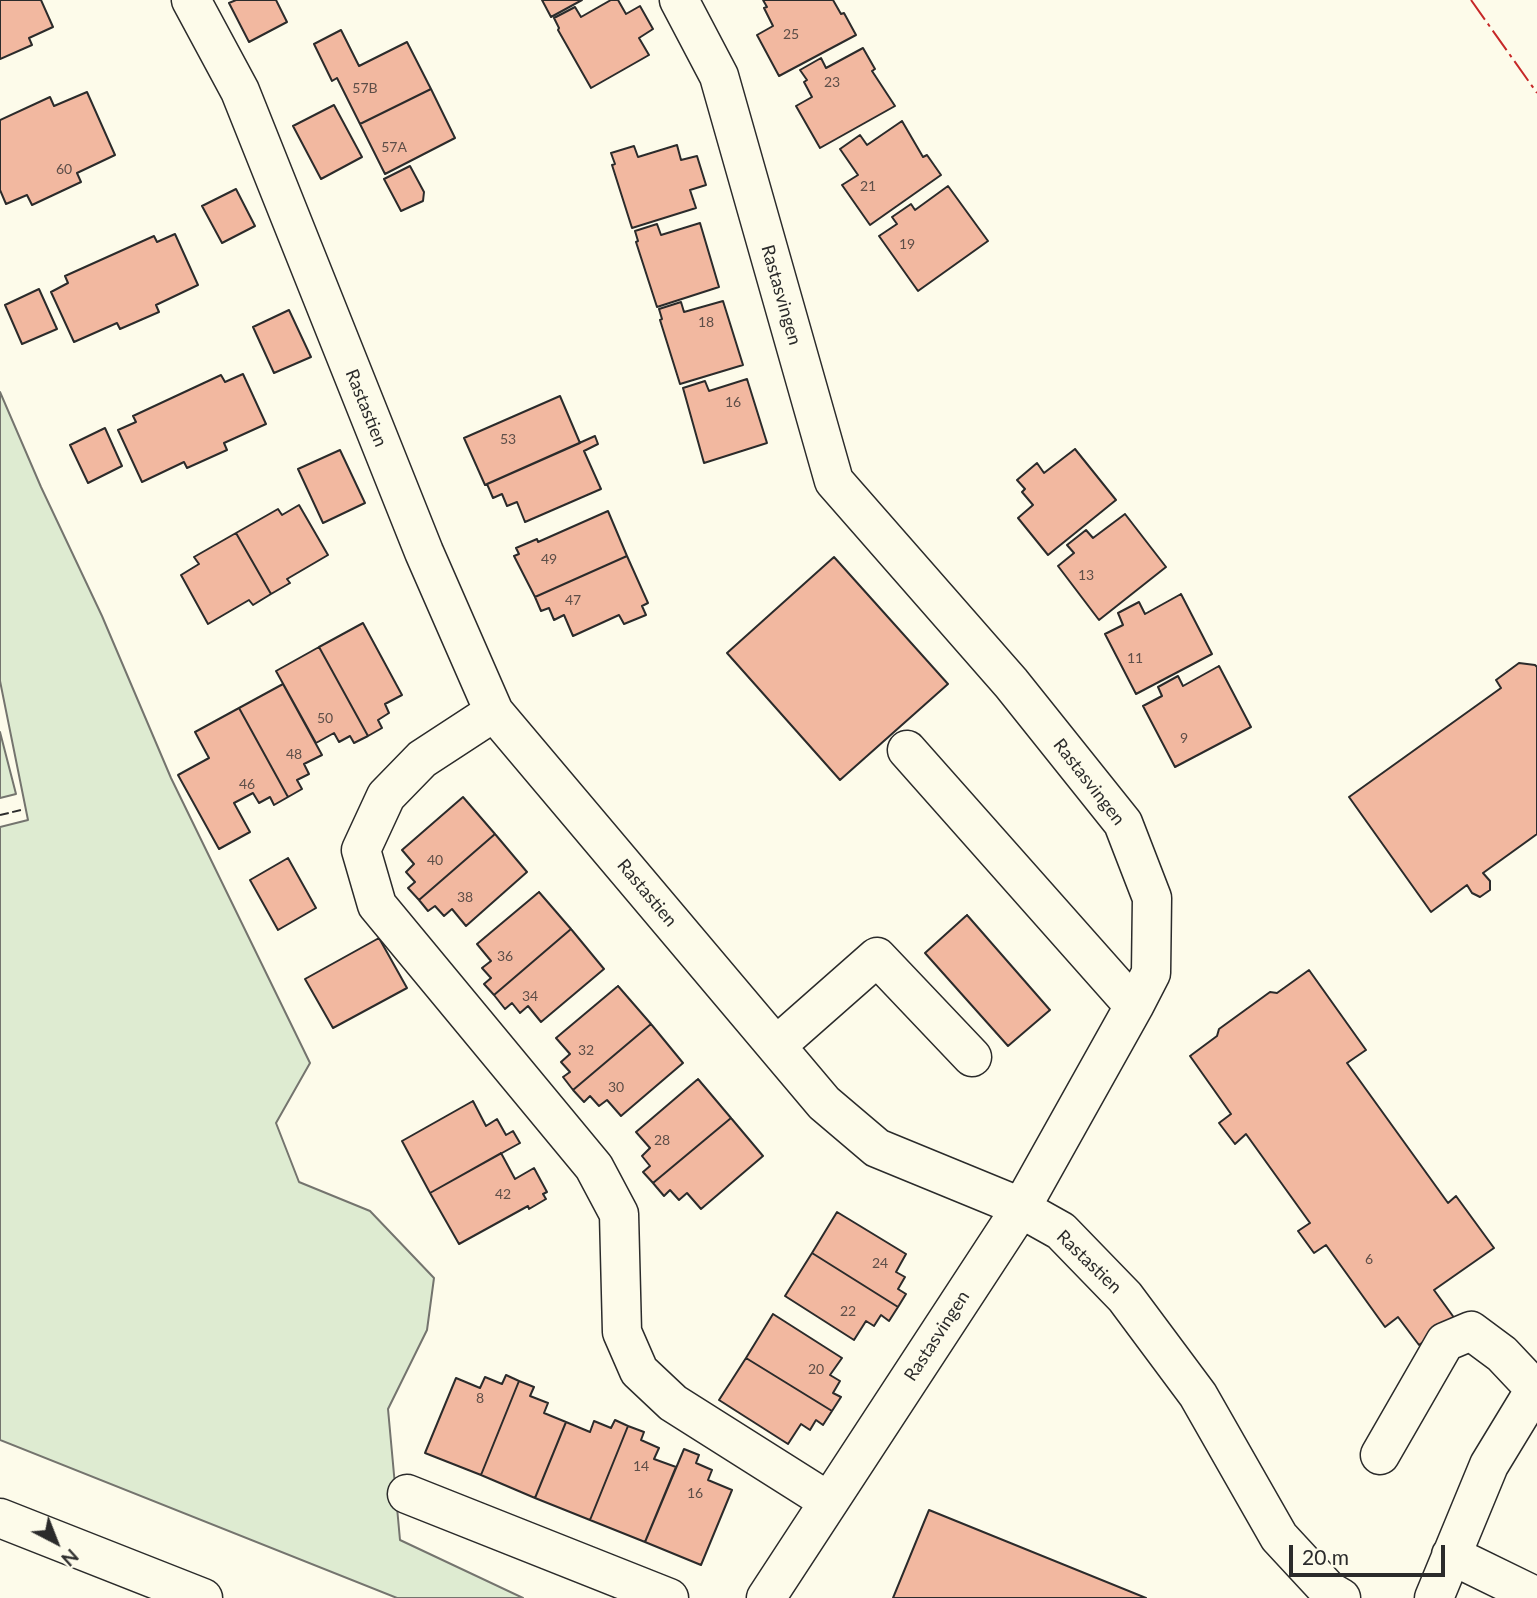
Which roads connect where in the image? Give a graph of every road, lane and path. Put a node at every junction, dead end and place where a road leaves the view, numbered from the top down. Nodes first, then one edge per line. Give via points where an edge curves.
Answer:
1 (191, 0) edge
2 (679, 0) edge
3 (494, 712) junction
4 (907, 750) dead end
5 (1133, 1006) junction
6 (776, 1046) junction
7 (972, 1057) dead end
8 (1021, 1208) junction
9 (1536, 1387) edge
10 (1380, 1455) dead end
11 (407, 1494) dead end
12 (828, 1502) junction
13 (0, 1518) edge
14 (1451, 1555) junction
15 (1537, 1597) edge
16 (203, 1598) edge
17 (669, 1598) edge
18 (766, 1598) edge
19 (1341, 1598) edge
20 (1434, 1598) edge

1 - 3 street, Rastastien via 240,91 424,552
2 - 5 street, Rastasvingen via 719,76 834,481 1011,682 1123,823 1152,898 1151,972
3 - 6 street, Rastastien
3 - 12 street via 422,759 386,796 361,850 377,905 594,1167 619,1214 622,1332 639,1371 673,1403
4 - 5 street
5 - 8 street, Rastasvingen
6 - 7 street via 877,957
6 - 8 street, Rastastien via 824,1103 877,1148
8 - 12 street, Rastasvingen
8 - 19 street, Rastastien via 1061,1231 1125,1297 1198,1395 1279,1538
9 - 10 street via 1471,1331 1445,1342
9 - 14 street via 1489,1465
11 - 17 street
12 - 18 street, Rastasvingen
13 - 16 street
14 - 15 street
14 - 20 street

